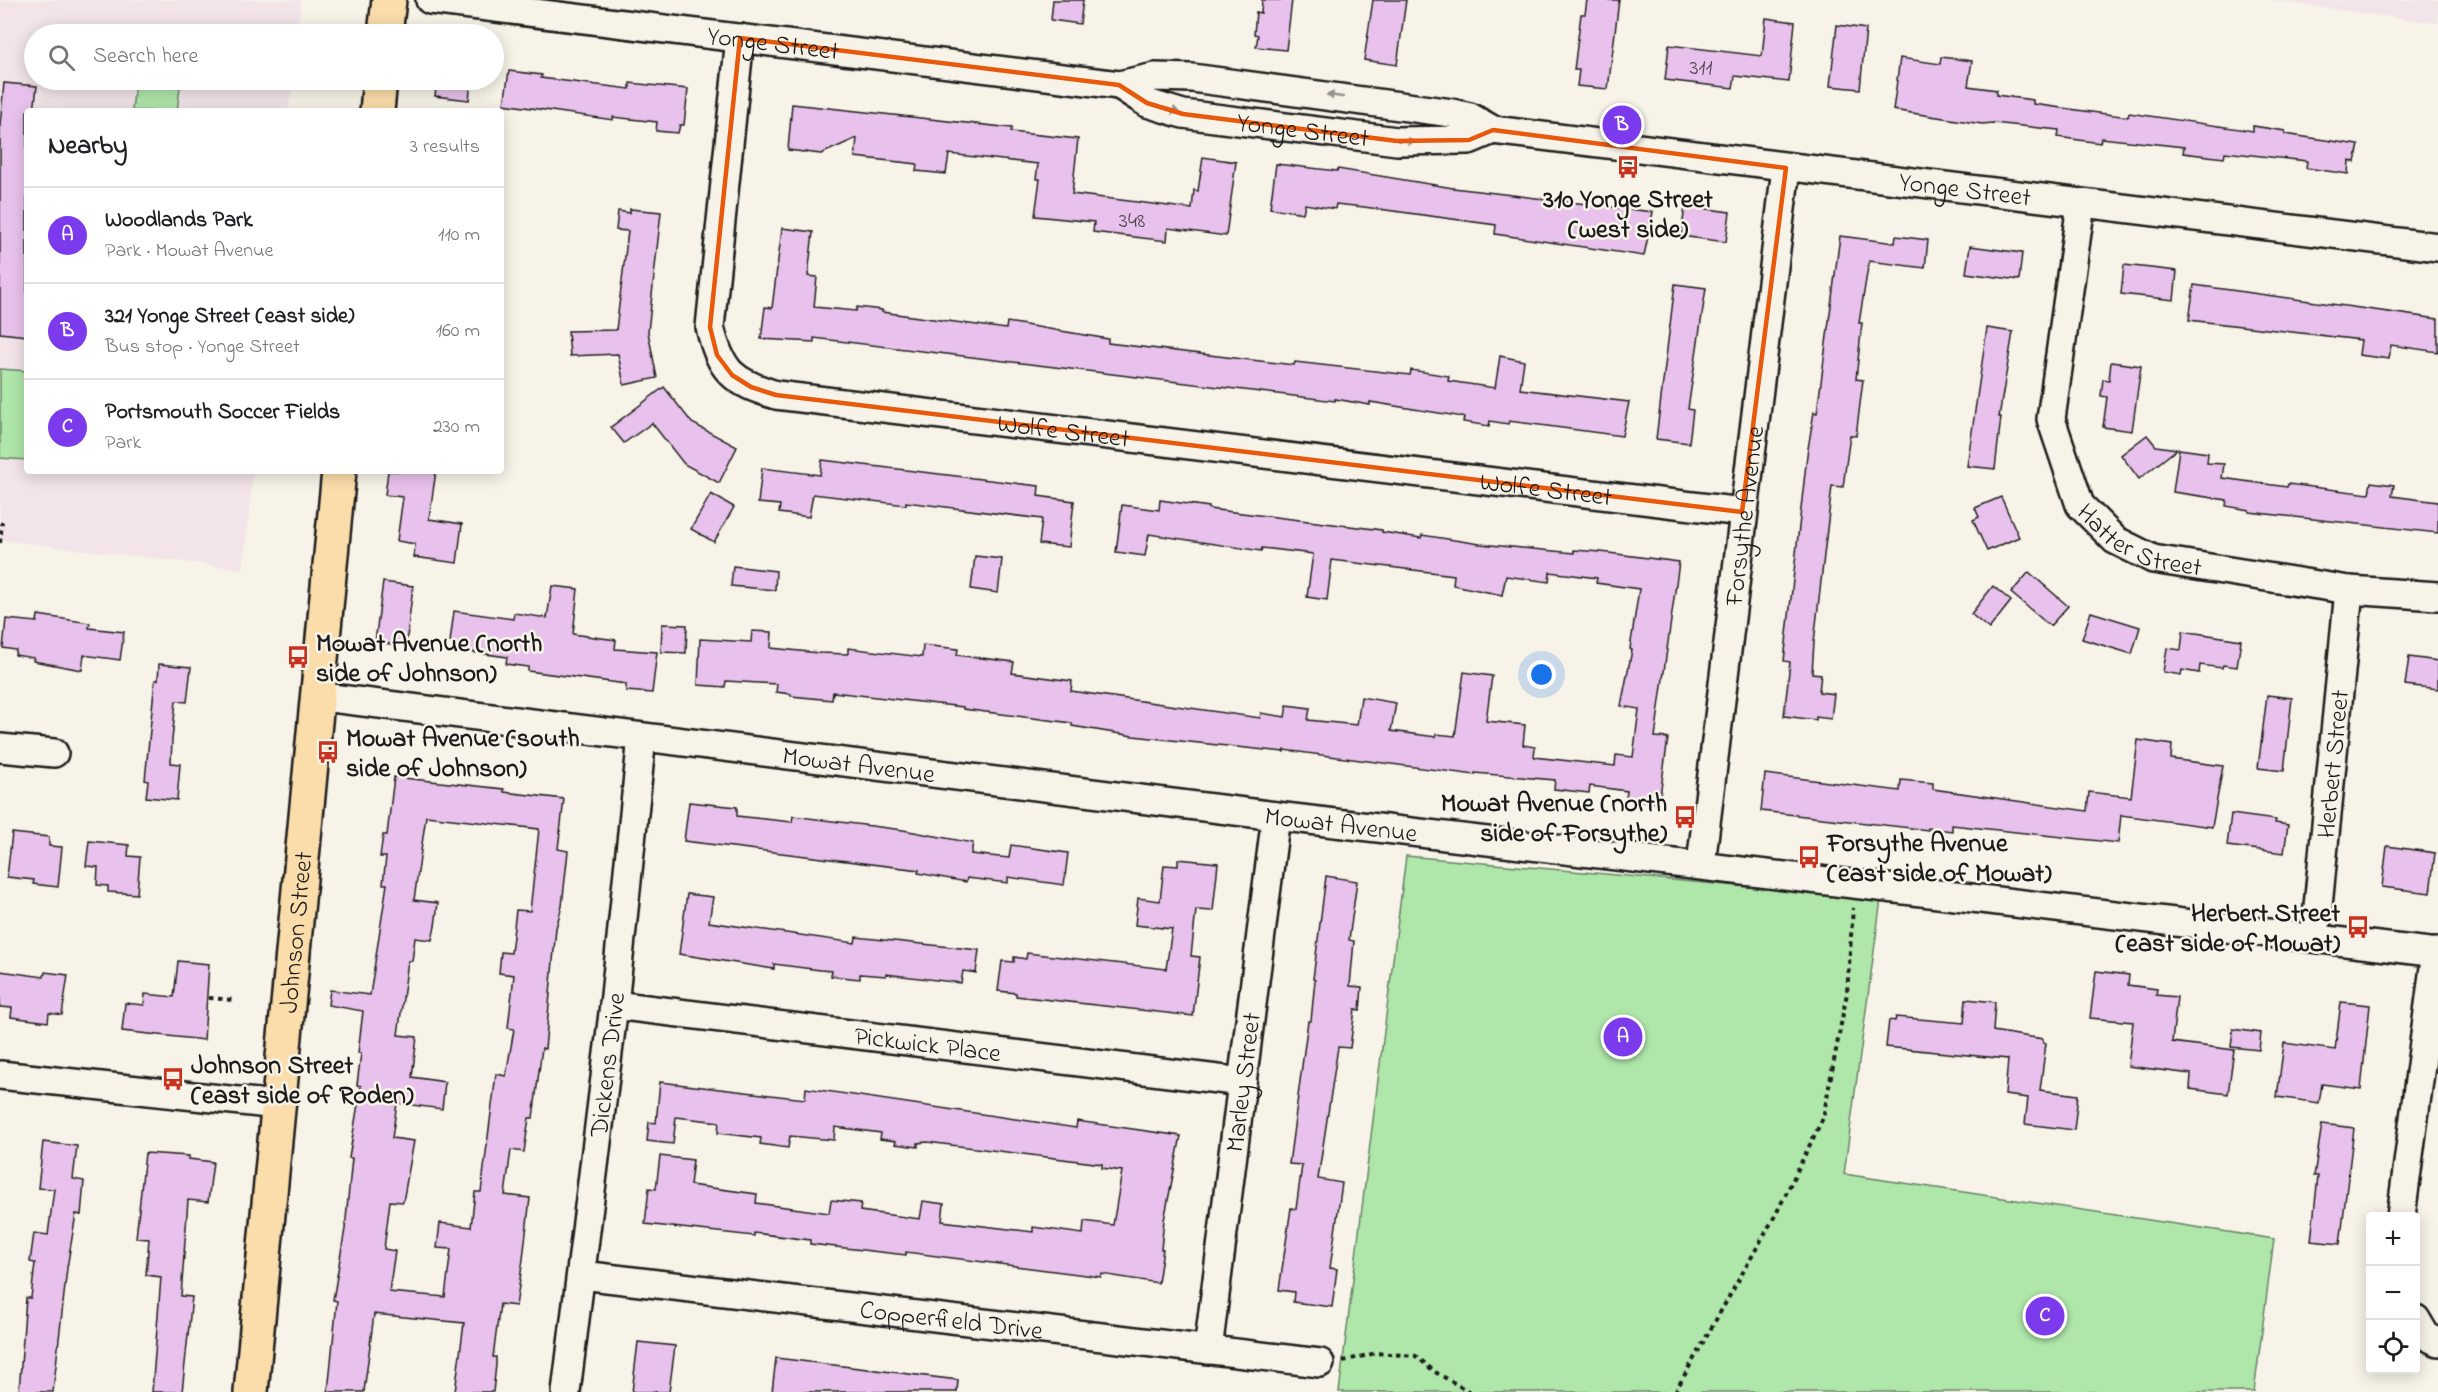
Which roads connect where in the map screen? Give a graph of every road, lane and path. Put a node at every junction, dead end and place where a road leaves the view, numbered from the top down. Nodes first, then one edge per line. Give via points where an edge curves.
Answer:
1 (389, 0) edge
2 (430, 0) edge
3 (386, 24) edge
4 (740, 38) junction
5 (1119, 85) junction
6 (379, 90) edge
7 (377, 108) edge
8 (1493, 130) junction
9 (1786, 168) junction
10 (2081, 204) junction
11 (2438, 247) edge
12 (339, 474) edge
13 (1742, 512) junction
14 (2, 522) dead end
15 (0, 543) edge
16 (2349, 590) junction
17 (2438, 596) edge
18 (315, 696) junction
19 (642, 737) junction
20 (0, 748) edge
21 (54, 753) dead end
22 (1276, 816) junction
23 (1701, 864) junction
24 (1855, 883) junction
25 (2315, 937) junction
26 (2437, 952) edge
27 (209, 998) dead end
28 (234, 1000) dead end
29 (614, 1005) junction
30 (0, 1075) edge
31 (1242, 1082) junction
32 (278, 1105) junction
33 (2402, 1212) edge
34 (582, 1275) junction
35 (2416, 1320) edge
36 (2438, 1342) edge
37 (1208, 1350) junction
38 (1331, 1363) joint
39 (251, 1392) edge
40 (566, 1392) edge
41 (1470, 1392) edge
42 (1675, 1392) edge

1 - 3 main road
2 - 4 street, Yonge Street
4 - 5 street, Yonge Street
4 - 13 street, Wolfe Street via 710,327 717,355 732,375 751,387 776,395
8 -> 5 street, Yonge Street via 1470,117 1452,113 1256,84 1155,77
5 -> 8 street, Yonge Street via 1147,103 1183,114 1397,141 1469,140
6 - 7 main road
8 - 9 street, Yonge Street
9 - 10 street, Yonge Street
9 - 13 street, Forsythe Avenue
10 - 11 street, Yonge Street
10 - 16 street, Hatter Street via 2051,419 2080,505 2115,540 2153,559
12 - 18 main road, Johnson Street
13 - 23 street, Forsythe Avenue
14 - 15 path
16 - 17 street, Hatter Street
16 - 25 street, Herbert Street
18 - 19 street, Mowat Avenue
18 - 32 main road, Johnson Street
19 - 22 street, Mowat Avenue
19 - 29 street, Dickens Drive
20 - 21 street
22 - 23 street, Mowat Avenue
22 - 31 street, Marley Street
23 - 24 street, Mowat Avenue
24 - 25 street, Mowat Avenue
24 - 42 path via 1847,993 1823,1118 1776,1214
25 - 26 street, Mowat Avenue
26 - 33 street
27 - 28 path
29 - 31 street, Pickwick Place
29 - 34 street, Dickens Drive
30 - 32 street
31 - 37 street, Marley Street
32 - 39 main road, Johnson Street
34 - 37 street, Copperfield Drive
34 - 40 street, Dickens Drive
35 - 36 street via 2426,1336
37 - 38 street, Copperfield Drive
38 - 41 path via 1376,1353 1416,1356

